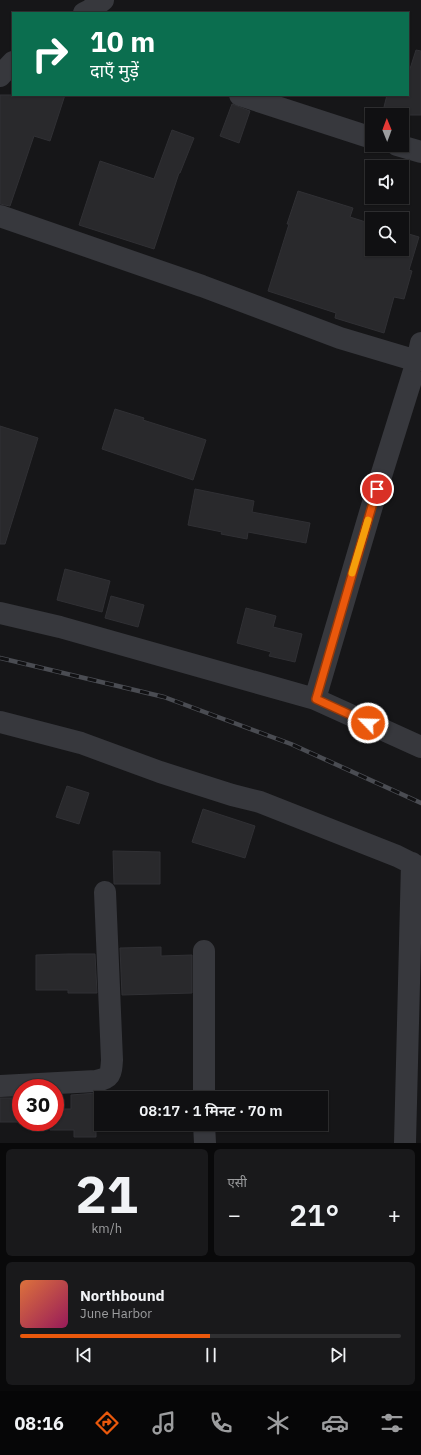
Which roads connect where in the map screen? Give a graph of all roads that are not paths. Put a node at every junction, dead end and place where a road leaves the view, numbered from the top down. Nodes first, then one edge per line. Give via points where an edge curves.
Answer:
1 (103, 0) edge
2 (86, 12) edge
3 (12, 63) edge
4 (0, 76) edge
5 (243, 96) edge
6 (365, 136) edge
7 (409, 148) edge
8 (421, 152) edge
9 (0, 216) edge
10 (419, 352) edge
11 (0, 613) edge
12 (316, 699) junction
13 (0, 722) edge
14 (421, 747) edge
15 (416, 865) edge
16 (105, 892) dead end
17 (204, 951) dead end
18 (0, 1086) edge
19 (204, 1091) edge
20 (204, 1131) edge
21 (204, 1143) edge
22 (406, 1143) edge

1 - 2 street
3 - 4 street
5 - 6 street
7 - 8 street
9 - 10 street via 202,286 340,338
10 - 12 street
11 - 12 street via 60,627
12 - 14 street
13 - 15 street via 81,743 160,772 260,802
15 - 22 street
16 - 18 street via 112,1060 109,1075 96,1081
17 - 19 street
20 - 21 street

